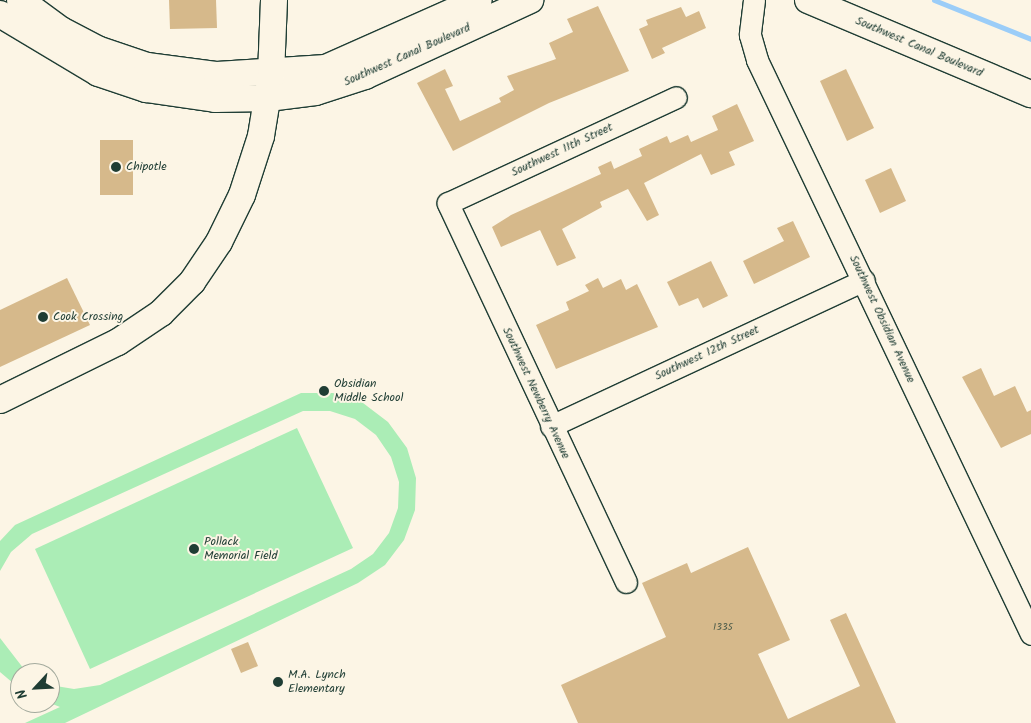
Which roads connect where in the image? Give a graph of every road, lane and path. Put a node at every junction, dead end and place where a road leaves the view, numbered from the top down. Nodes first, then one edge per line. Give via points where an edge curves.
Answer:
1 (20, 0) edge
2 (274, 0) edge
3 (479, 0) edge
4 (530, 0) edge
5 (754, 0) edge
6 (808, 0) edge
7 (0, 14) edge
8 (270, 87) junction
9 (1031, 94) edge
10 (676, 97) dead end
11 (448, 203) joint
12 (864, 280) junction
13 (0, 400) edge
14 (550, 426) junction
15 (626, 582) dead end
16 (1031, 634) edge

1 - 8 main road, Southwest Canal Boulevard via 61,30 147,66
2 - 8 main road
3 - 8 main road, Southwest Canal Boulevard via 326,68
4 - 8 main road, Southwest Canal Boulevard via 365,76 316,92
5 - 12 street, Southwest Obsidian Avenue via 750,35 757,60
6 - 9 main road, Southwest Canal Boulevard
7 - 8 main road, Southwest Canal Boulevard via 98,74 146,89 215,99
8 - 13 main road via 242,196 192,282 161,313 118,342
10 - 11 street, Southwest 11th Street
11 - 14 street, Southwest Newberry Avenue
12 - 14 street, Southwest 12th Street
12 - 16 street, Southwest Obsidian Avenue
14 - 15 street, Southwest Newberry Avenue

